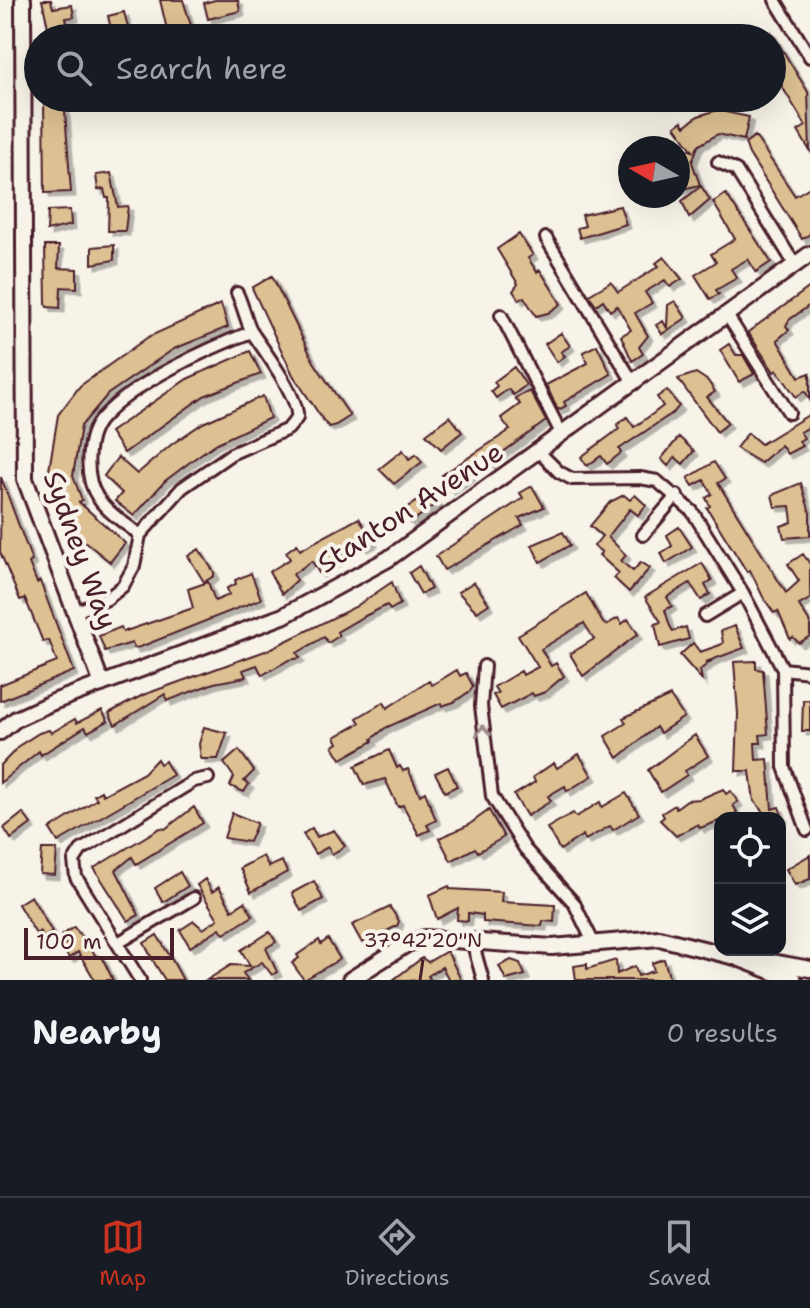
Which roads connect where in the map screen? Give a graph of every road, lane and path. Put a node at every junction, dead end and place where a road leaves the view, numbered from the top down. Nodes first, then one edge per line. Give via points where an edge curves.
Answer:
1 (23, 0) edge
2 (775, 0) edge
3 (810, 57) edge
4 (24, 75) edge
5 (24, 112) edge
6 (718, 162) dead end
7 (546, 238) dead end
8 (810, 254) edge
9 (795, 265) junction
10 (237, 293) dead end
11 (501, 315) dead end
12 (727, 315) junction
13 (251, 332) junction
14 (634, 384) junction
15 (789, 413) dead end
16 (562, 435) junction
17 (540, 453) junction
18 (677, 495) junction
19 (140, 535) junction
20 (643, 535) dead end
21 (743, 593) junction
22 (75, 612) junction
23 (705, 616) dead end
24 (484, 666) dead end
25 (783, 669) junction
26 (810, 672) edge
27 (102, 684) junction
28 (0, 732) edge
29 (208, 778) dead end
30 (807, 830) dead end
31 (194, 898) dead end
32 (472, 941) junction
33 (118, 943) junction
34 (594, 944) junction
35 (735, 957) junction
36 (810, 969) edge
37 (140, 980) edge
38 (350, 980) edge
39 (483, 980) edge
40 (794, 980) edge

1 - 4 street, Sydney Way
2 - 3 street
5 - 22 street, Sydney Way via 25,479
6 - 9 street via 736,170
7 - 14 street
8 - 9 street, Stanton Avenue
9 - 12 street, Stanton Avenue
10 - 13 street
11 - 16 street
12 - 14 street, Stanton Avenue
12 - 15 street
13 - 19 street via 296,404 297,418 288,429 195,477
13 - 19 street via 179,364 97,425 89,461 94,491
14 - 16 street, Stanton Avenue
16 - 17 street, Stanton Avenue
17 - 18 street via 572,479 647,478
17 - 27 street, Stanton Avenue via 424,536 307,604
18 - 20 street
18 - 21 street
19 - 22 street via 134,566 123,586
21 - 23 street
21 - 25 street
22 - 27 street, Sydney Way
34 -> 24 street via 580,911 525,849 492,796 481,706
25 - 26 street
25 - 30 street via 784,767
27 - 28 street, Stanton Avenue via 22,716
29 - 33 street via 194,781 81,850 74,861 76,877
31 - 33 street
32 - 34 street via 552,947
32 - 38 street via 419,939
32 - 39 street
33 - 37 street
34 - 35 street via 659,938
35 - 36 street
35 - 40 street

